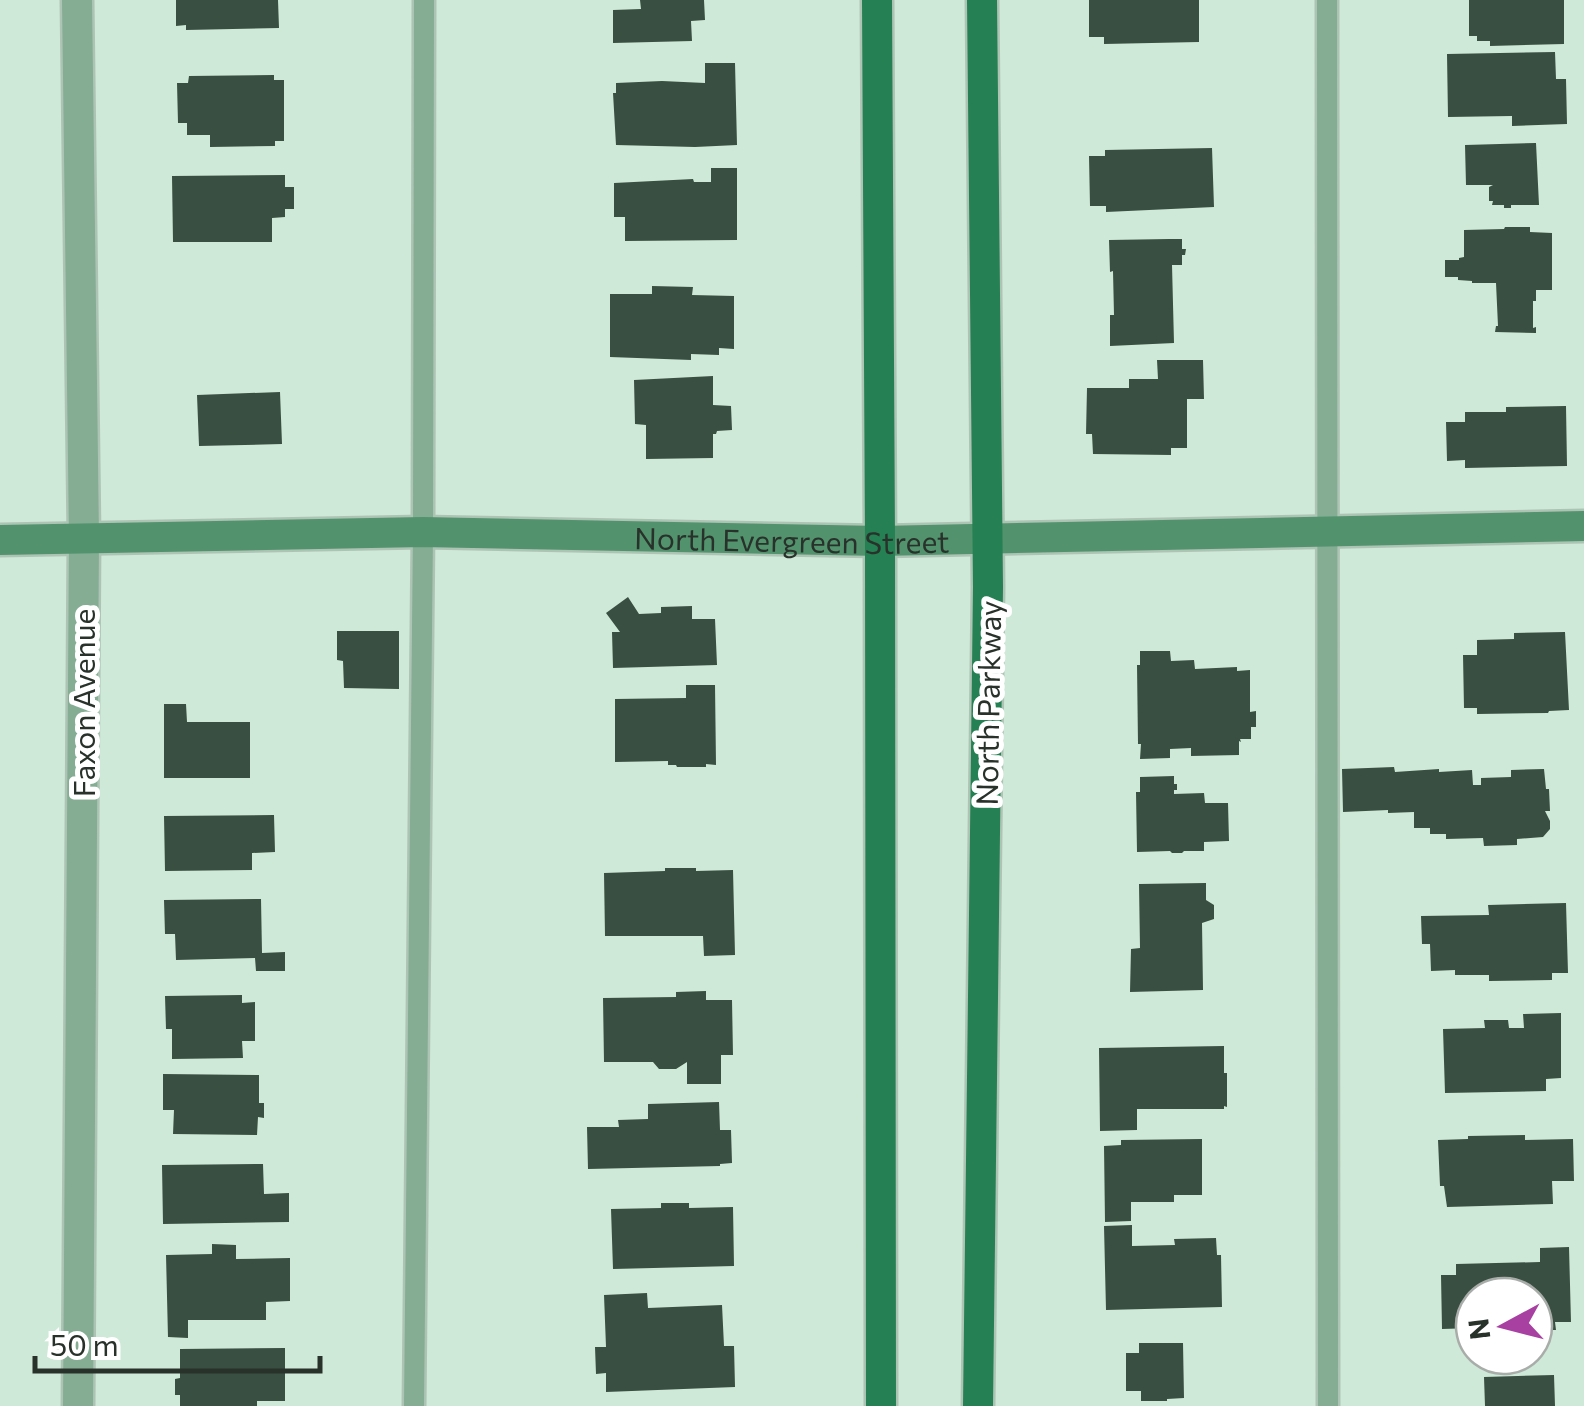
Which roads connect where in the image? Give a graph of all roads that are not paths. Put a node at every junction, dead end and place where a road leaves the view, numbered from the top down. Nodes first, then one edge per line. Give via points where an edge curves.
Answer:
1 (78, 0) edge
2 (424, 0) edge
3 (877, 0) edge
4 (982, 0) edge
5 (1327, 0) edge
6 (1584, 526) edge
7 (1326, 531) junction
8 (423, 532) junction
9 (84, 538) junction
10 (987, 538) junction
11 (0, 540) edge
12 (880, 541) junction
13 (78, 1406) edge
14 (414, 1406) edge
15 (880, 1406) edge
16 (978, 1406) edge
17 (1328, 1406) edge

1 - 9 street, Faxon Avenue
2 - 8 lane
3 - 12 main road
4 - 10 main road, North Parkway
5 - 7 lane
6 - 7 street, North Evergreen Street
7 - 10 street, North Evergreen Street
7 - 17 lane
8 - 9 street, North Evergreen Street
8 - 12 street, North Evergreen Street
8 - 14 lane
9 - 11 street, North Evergreen Street
9 - 13 street, Faxon Avenue
10 - 12 street, North Evergreen Street
10 - 16 main road, North Parkway
12 - 15 main road

